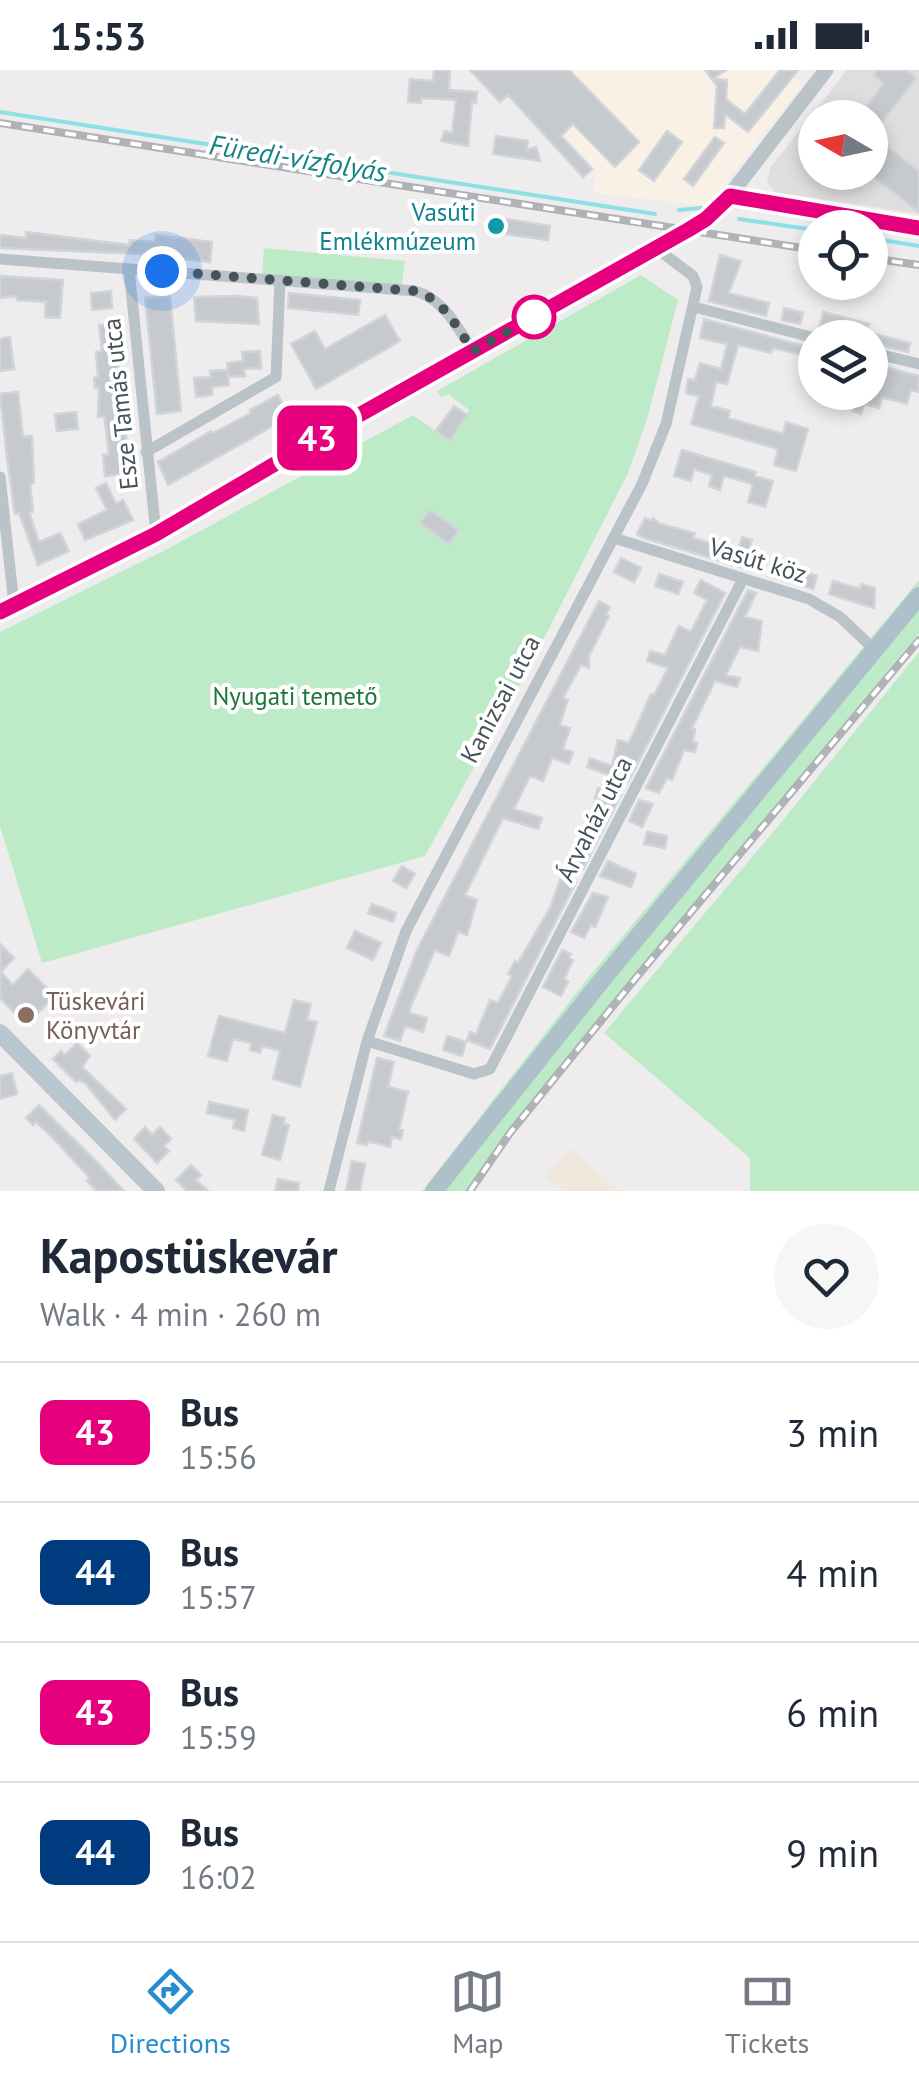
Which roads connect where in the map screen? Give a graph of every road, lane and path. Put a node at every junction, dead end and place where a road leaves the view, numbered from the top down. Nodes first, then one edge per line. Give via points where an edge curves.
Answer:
1 (826, 70) edge
2 (730, 196) junction
3 (919, 228) edge
4 (656, 248) junction
5 (0, 259) edge
6 (130, 269) junction
7 (280, 280) junction
8 (694, 307) junction
9 (798, 334) edge
10 (473, 351) junction
11 (888, 356) edge
12 (919, 364) edge
13 (146, 452) junction
14 (0, 477) edge
15 (156, 534) junction
16 (614, 538) junction
17 (743, 579) junction
18 (919, 596) edge
19 (7, 608) edge
20 (874, 649) junction
21 (0, 1032) edge
22 (367, 1041) junction
23 (156, 1191) edge
24 (330, 1191) edge
25 (434, 1191) edge

1 - 2 street
2 - 3 street
2 - 4 street via 706,219
4 - 8 street via 696,280
4 - 10 street
5 - 6 street
6 - 7 street
6 - 13 street, Esze Tamás utca
7 - 10 street via 429,295
7 - 13 street via 276,377
8 - 9 street
8 - 16 street, Kanizsai utca via 666,424
10 - 15 street
11 - 12 street
13 - 15 street, Esze Tamás utca
14 - 19 street
15 - 19 street
16 - 17 street, Vasút köz
16 - 22 street, Kanizsai utca via 406,932
17 - 20 street, Vasút köz via 826,606
17 - 22 street, Árvaház utca via 490,1070 481,1074
18 - 20 main road
20 - 25 main road
21 - 23 main road
22 - 24 street, Kanizsai utca

